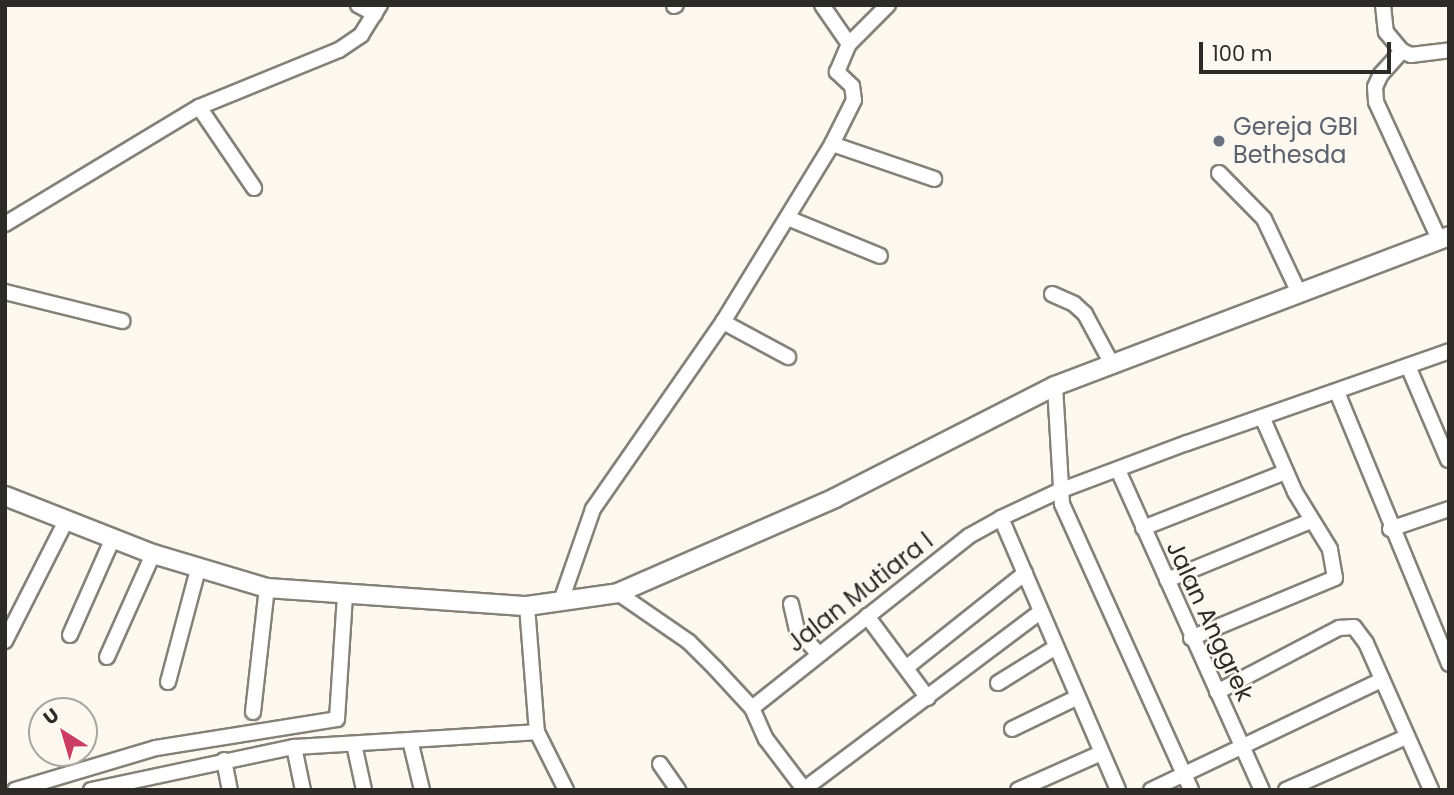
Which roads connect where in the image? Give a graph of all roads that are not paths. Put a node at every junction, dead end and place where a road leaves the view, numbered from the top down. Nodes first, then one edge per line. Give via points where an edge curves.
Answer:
1 (358, 5) edge
2 (888, 5) edge
3 (1383, 5) edge
4 (823, 6) edge
5 (378, 10) edge
6 (849, 44) junction
7 (1449, 50) edge
8 (1402, 51) junction
9 (199, 107) junction
10 (832, 144) junction
11 (1219, 173) dead end
12 (934, 179) dead end
13 (254, 188) dead end
14 (790, 219) junction
15 (5, 224) edge
16 (1444, 237) edge
17 (880, 256) dead end
18 (1298, 291) junction
19 (5, 292) edge
20 (1052, 294) dead end
21 (122, 321) dead end
22 (723, 322) junction
23 (1449, 351) edge
24 (788, 357) dead end
25 (1113, 366) junction
26 (1408, 366) junction
27 (1055, 386) junction
28 (1337, 393) junction
29 (1262, 417) junction
30 (1448, 460) edge
31 (1118, 470) junction
32 (1285, 472) junction
33 (1059, 491) junction
34 (5, 496) edge
35 (1449, 509) edge
36 (67, 519) junction
37 (1001, 519) junction
38 (1311, 521) junction
39 (1143, 528) junction
40 (1390, 529) junction
41 (113, 538) junction
42 (153, 554) junction
43 (198, 569) junction
44 (1025, 573) junction
45 (1167, 580) junction
46 (267, 588) junction
47 (618, 593) junction
48 (345, 596) junction
49 (561, 601) junction
50 (791, 604) dead end
51 (527, 607) junction
52 (1041, 612) junction
53 (867, 615) junction
54 (70, 635) dead end
55 (1443, 635) edge
56 (1191, 638) junction
57 (5, 641) edge
58 (1056, 647) junction
59 (818, 653) junction
60 (107, 657) dead end
61 (1449, 664) edge
62 (906, 667) junction
63 (1382, 680) junction
64 (167, 682) dead end
65 (998, 683) dead end
66 (1217, 692) junction
67 (1078, 697) junction
68 (928, 698) junction
69 (752, 708) junction
70 (253, 712) dead end
71 (1012, 729) dead end
72 (537, 733) junction
73 (1406, 737) junction
74 (410, 740) junction
75 (354, 744) junction
76 (1243, 746) junction
77 (294, 747) junction
78 (1101, 754) junction
79 (224, 760) junction
80 (660, 764) dead end
81 (1183, 773) junction
82 (804, 789) edge
83 (15, 790) edge
84 (91, 790) edge
85 (230, 790) edge
86 (303, 790) edge
87 (364, 790) edge
88 (422, 790) edge
89 (566, 790) edge
90 (678, 790) edge
91 (1018, 790) edge
92 (1118, 790) edge
93 (1151, 790) edge
94 (1191, 790) edge
95 (1262, 790) edge
96 (1286, 790) edge
97 (1431, 790) edge

1 - 5 street
2 - 6 street
3 - 8 street via 1386,33
4 - 6 street
5 - 9 street via 361,35 339,50
6 - 10 street via 837,72 852,86 854,100
7 - 8 street via 1411,55
8 - 16 street via 1381,74 1376,102
9 - 13 street
9 - 15 street
10 - 12 street
10 - 14 street
11 - 18 street via 1264,219
14 - 17 street
14 - 22 street
16 - 18 street
18 - 25 street
19 - 21 street
20 - 25 street via 1074,303 1085,314
22 - 24 street
22 - 49 street via 593,509
23 - 26 street, Jalan Mutiara I
25 - 27 street
26 - 28 street, Jalan Mutiara I
26 - 30 street
27 - 33 street
27 - 47 street via 835,498
28 - 29 street, Jalan Mutiara I
28 - 40 street
29 - 31 street, Jalan Mutiara I
29 - 32 street
31 - 33 street, Jalan Mutiara I
31 - 39 street, Jalan Anggrek
32 - 38 street
32 - 39 street
33 - 37 street, Jalan Mutiara I
33 - 81 street via 1066,516
34 - 36 street
35 - 40 street
36 - 41 street
36 - 57 street
37 - 44 street
37 - 53 street, Jalan Mutiara I via 970,536
38 - 45 street
38 - 56 street via 1330,549 1336,573 1329,582
39 - 45 street, Jalan Anggrek
40 - 55 street
41 - 42 street
41 - 54 street
42 - 43 street
42 - 60 street
43 - 46 street
43 - 64 street
44 - 52 street
44 - 62 street
45 - 56 street, Jalan Anggrek
46 - 48 street
46 - 70 street
47 - 49 street
47 - 69 street via 689,642
48 - 51 street
48 - 83 street via 337,719 156,748
49 - 51 street
50 - 59 street via 797,630
51 - 72 street
52 - 58 street
52 - 68 street
53 - 59 street, Jalan Mutiara I
53 - 62 street
55 - 61 street
56 - 66 street, Jalan Anggrek
58 - 65 street
58 - 67 street
59 - 69 street, Jalan Mutiara I
62 - 68 street
63 - 66 street via 1354,628 1339,628
63 - 73 street
63 - 76 street
66 - 76 street, Jalan Anggrek
67 - 71 street
67 - 78 street
68 - 82 street
69 - 82 street via 766,739
72 - 74 street
72 - 89 street
73 - 96 street
73 - 97 street
74 - 75 street
74 - 88 street
75 - 77 street
75 - 87 street
76 - 81 street
76 - 95 street, Jalan Anggrek
77 - 79 street
77 - 86 street
78 - 91 street
78 - 92 street
79 - 84 street
79 - 85 street
80 - 90 street
81 - 93 street
81 - 94 street

